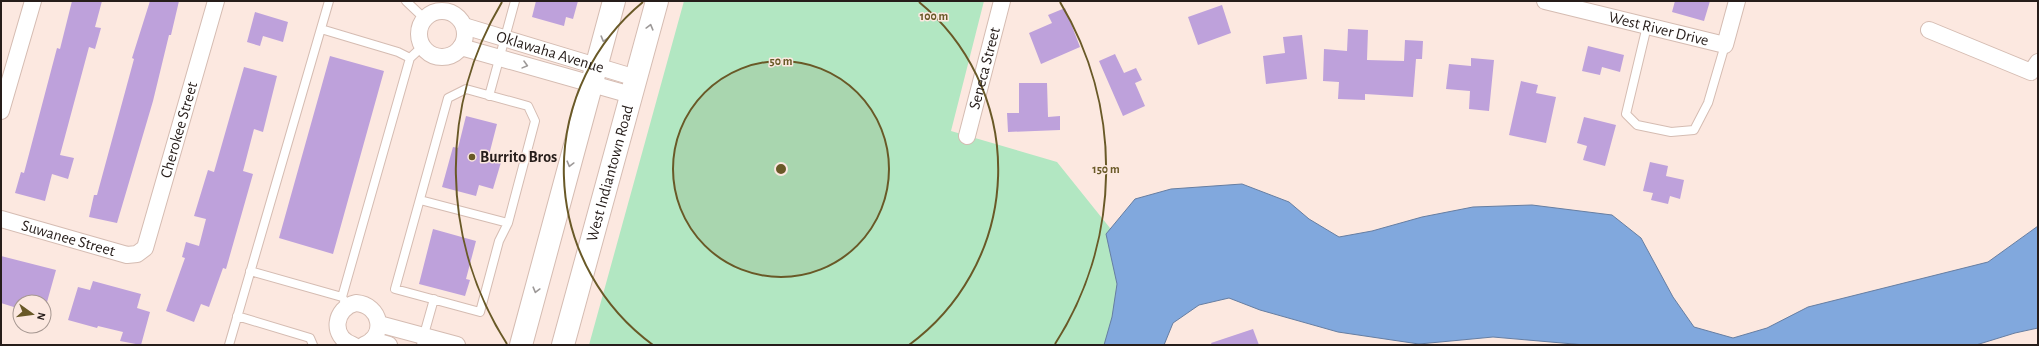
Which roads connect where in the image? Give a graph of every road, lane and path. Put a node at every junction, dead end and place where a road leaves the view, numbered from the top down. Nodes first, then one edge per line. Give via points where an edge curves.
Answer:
1 (32, 1) edge
2 (216, 1) edge
3 (329, 1) edge
4 (406, 1) edge
5 (515, 1) edge
6 (614, 1) edge
7 (657, 1) edge
8 (1002, 1) edge
9 (1737, 1) edge
10 (1553, 2) edge
11 (425, 19) junction
12 (464, 26) junction
13 (1647, 26) junction
14 (321, 29) junction
15 (1929, 30) dead end
16 (505, 39) junction
17 (1725, 44) junction
18 (423, 46) junction
19 (461, 47) junction
20 (410, 58) junction
21 (500, 58) junction
22 (2038, 62) edge
23 (594, 75) junction
24 (634, 86) junction
25 (489, 96) junction
26 (1, 111) edge
27 (967, 136) dead end
28 (420, 200) junction
29 (1, 219) edge
30 (508, 223) junction
31 (137, 254) joint
32 (250, 271) junction
33 (434, 299) junction
34 (345, 302) junction
35 (238, 316) junction
36 (379, 324) junction
37 (422, 340) edge
38 (344, 343) edge
39 (368, 343) edge
40 (229, 345) edge
41 (313, 345) edge
42 (389, 345) edge
43 (457, 345) edge
44 (521, 345) edge
45 (563, 345) edge

1 - 26 street
2 - 31 street, Cherokee Street via 145,248
3 - 14 lane
4 - 11 lane
5 - 16 lane
6 -> 23 main road
24 -> 7 main road, West Indiantown Road
8 - 27 street, Seneca Street
9 - 17 street
10 - 13 street, West River Drive
11 - 12 street, Oklawaha Avenue via 438,11 446,11 454,14
11 - 18 street via 419,32
12 - 16 street, Oklawaha Avenue
12 - 19 street via 464,41
13 - 17 street, West River Drive
13 - 17 lane via 1626,114 1637,125 1671,132 1694,130 1708,103
14 - 20 lane
14 - 32 lane
15 - 22 street via 2031,72
16 - 21 lane
16 - 23 street, Oklawaha Avenue
18 - 19 street via 427,51 441,57 448,56
18 - 20 lane
19 - 21 street, Oklawaha Avenue
20 - 34 lane
21 -> 23 street, Oklawaha Avenue
21 - 25 lane
23 - 24 street, Oklawaha Avenue
23 -> 44 main road
24 - 45 main road, West Indiantown Road
25 - 28 lane via 466,89 448,98
25 - 30 lane via 528,106 535,121
28 - 30 lane
28 - 33 lane via 396,289
29 - 31 street, Suwanee Street via 127,255
30 - 33 lane via 480,312
32 - 34 lane
32 - 35 lane
33 - 37 lane
34 - 36 street via 366,305 374,310
34 - 38 street via 337,322
35 - 40 lane
35 - 41 lane via 310,338
36 - 37 street
36 - 39 street via 377,334
37 - 43 street
39 - 42 street

